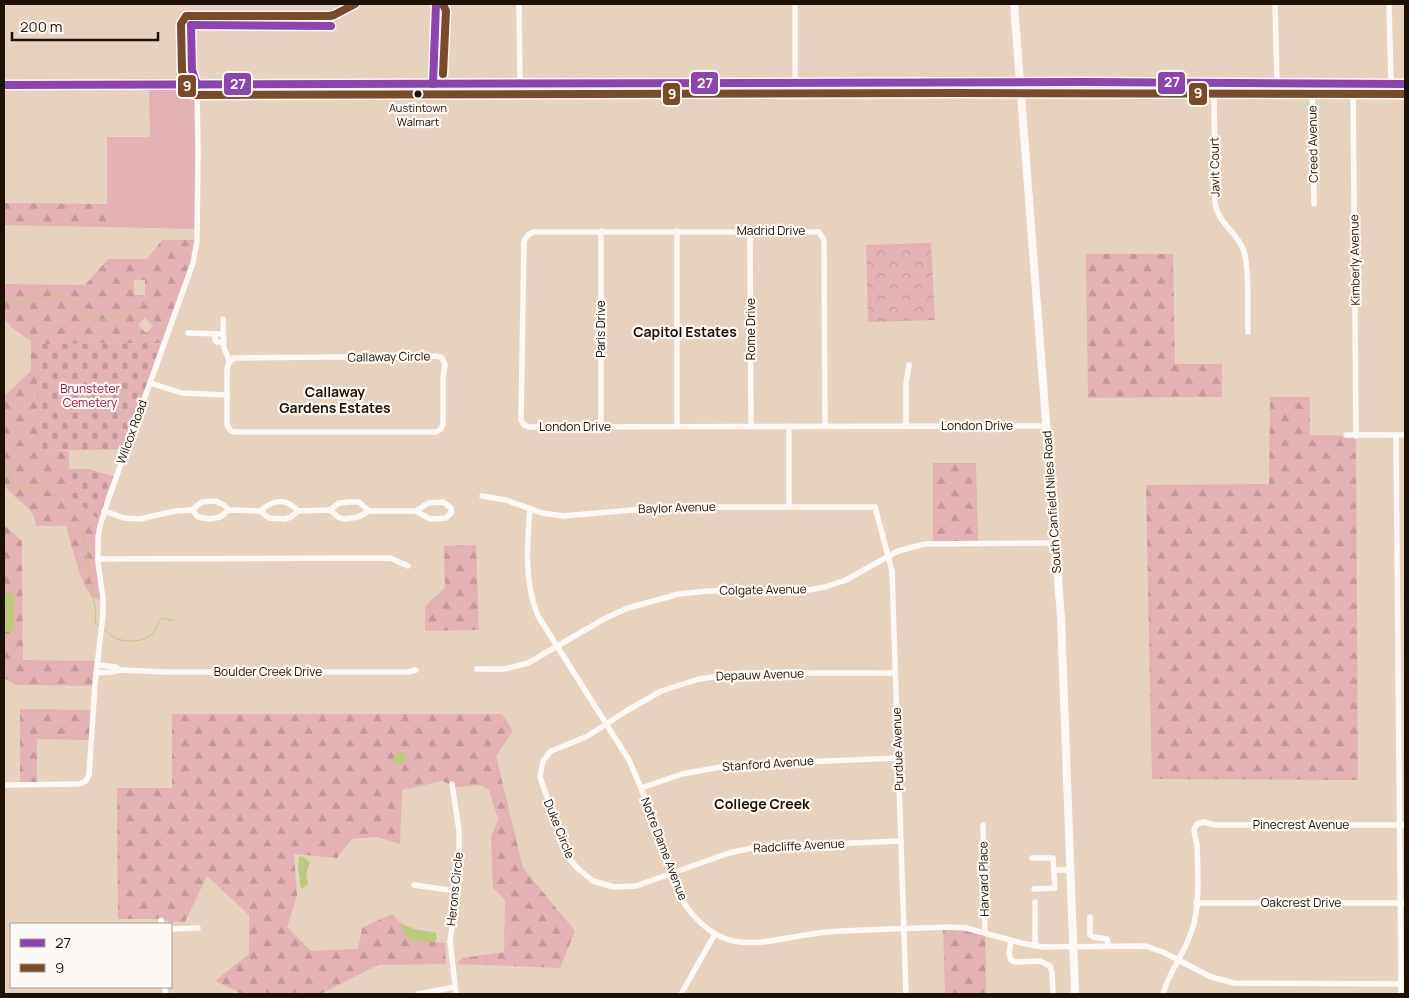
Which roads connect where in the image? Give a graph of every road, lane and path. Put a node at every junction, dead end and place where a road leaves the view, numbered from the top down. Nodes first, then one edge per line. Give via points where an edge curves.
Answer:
1 (519, 4) edge
2 (795, 4) edge
3 (1014, 4) edge
4 (1275, 4) edge
5 (1389, 4) edge
6 (796, 83) junction
7 (1019, 83) junction
8 (1214, 83) junction
9 (1277, 83) junction
10 (1312, 83) junction
11 (520, 84) junction
12 (1353, 84) junction
13 (1391, 84) junction
14 (1405, 84) edge
15 (4, 85) edge
16 (197, 85) junction
17 (1314, 204) dead end
18 (677, 231) junction
19 (750, 231) junction
20 (600, 232) junction
21 (528, 235) joint
22 (223, 319) dead end
23 (1248, 332) dead end
24 (188, 333) dead end
25 (215, 334) junction
26 (223, 334) junction
27 (223, 342) junction
28 (230, 362) junction
29 (910, 365) dead end
30 (150, 383) junction
31 (227, 395) junction
32 (601, 426) junction
33 (677, 426) junction
34 (751, 426) junction
35 (788, 426) junction
36 (825, 426) junction
37 (906, 426) junction
38 (1046, 426) junction
39 (1346, 435) dead end
40 (1396, 435) junction
41 (1405, 435) edge
42 (1356, 436) junction
43 (482, 496) dead end
44 (875, 506) joint
45 (789, 507) junction
46 (530, 509) junction
47 (192, 510) junction
48 (230, 510) junction
49 (330, 510) junction
50 (104, 511) junction
51 (260, 511) junction
52 (369, 511) junction
53 (416, 511) junction
54 (298, 512) junction
55 (1055, 543) junction
56 (889, 556) junction
57 (98, 559) junction
58 (408, 566) dead end
59 (557, 647) junction
60 (96, 665) junction
61 (477, 669) dead end
62 (120, 670) junction
63 (416, 670) dead end
64 (96, 672) junction
65 (895, 673) junction
66 (606, 724) junction
67 (1402, 725) edge
68 (898, 758) junction
69 (452, 784) dead end
70 (4, 785) edge
71 (641, 788) junction
72 (983, 825) dead end
73 (1403, 825) edge
74 (901, 841) junction
75 (1032, 858) dead end
76 (1054, 870) junction
77 (1070, 870) junction
78 (672, 873) junction
79 (414, 885) dead end
80 (1034, 889) dead end
81 (456, 891) junction
82 (1035, 902) dead end
83 (1196, 903) junction
84 (1403, 903) edge
85 (1090, 917) dead end
86 (198, 928) dead end
87 (172, 929) edge
88 (904, 929) junction
89 (985, 933) junction
90 (715, 934) junction
91 (1011, 940) junction
92 (1108, 945) junction
93 (1035, 946) junction
94 (1073, 947) junction
95 (1178, 960) junction
96 (1403, 984) edge
97 (455, 987) junction
98 (418, 994) edge
99 (456, 994) edge
100 (681, 994) edge
101 (906, 994) edge
102 (1053, 994) edge
103 (1075, 994) edge
104 (1163, 994) edge
105 (1401, 994) edge

1 - 11 street
2 - 6 street
3 - 7 main road, South Canfield Niles Road
4 - 9 street
5 - 13 street
6 - 7 main road
6 - 11 main road
7 - 8 main road
7 - 38 main road, South Canfield Niles Road
8 - 9 main road
8 - 23 street, Javit Court via 1215,203 1221,220 1245,254
9 - 10 main road
10 - 12 main road
10 - 17 street, Creed Avenue
11 - 16 main road
12 - 13 main road
12 - 42 street, Kimberly Avenue
13 - 14 main road
15 - 16 main road
16 - 30 street, Wilcox Road via 195,252 191,273
18 - 19 street, Madrid Drive
18 - 20 street, Madrid Drive
18 - 33 street
19 - 34 street, Rome Drive
19 - 36 street, Madrid Drive via 815,231 824,238
20 - 21 street, Madrid Drive via 534,232
20 - 32 street, Paris Drive
21 - 32 street, London Drive via 524,241 522,422 529,427
22 - 26 street
24 - 25 street
25 - 26 street
25 - 27 street via 215,340
26 - 27 street
27 - 28 street
28 - 31 street, Callaway Circle
28 - 31 street, Callaway Circle via 237,358 437,356 445,364 443,424 436,432 234,432 227,425
29 - 37 street via 906,384
30 - 31 street via 182,394
30 - 50 street, Wilcox Road
32 - 33 street, London Drive
33 - 34 street, London Drive
34 - 35 street, London Drive
35 - 36 street, London Drive
35 - 45 street
36 - 37 street, London Drive
37 - 38 street, London Drive
38 - 55 main road, South Canfield Niles Road
39 - 42 street
40 - 41 street
40 - 42 street
40 - 67 street
43 - 46 street, Baylor Avenue
44 - 45 street, Baylor Avenue
44 - 56 street, Purdue Avenue
45 - 46 street, Baylor Avenue via 667,507 563,516
46 - 59 street, Notre Dame Avenue via 530,593 538,616
47 - 48 street via 202,502 215,501
47 - 48 street via 198,517 210,519
47 - 50 street via 140,519
48 - 51 street
49 - 52 street via 344,519
49 - 52 street via 339,503 359,502
49 - 54 street
50 - 57 street, Wilcox Road via 98,538
51 - 54 street via 269,518 284,519
51 - 54 street via 273,502 290,503
52 - 53 street
53 - 53 street via 427,518 438,519 446,518 451,510 447,504 432,502
55 - 56 street, Colgate Avenue via 925,544
55 - 77 main road, South Canfield Niles Road via 1064,670
56 - 59 street, Colgate Avenue via 846,580 816,589 708,591 656,600 606,618
56 - 65 street, Purdue Avenue
57 - 58 street via 390,558
57 - 60 street, Wilcox Road via 103,614
59 - 61 street, Colgate Avenue via 521,666
59 - 66 street, Notre Dame Avenue
60 - 62 street, Boulder Creek Drive
60 - 64 street, Wilcox Road
62 - 63 street, Boulder Creek Drive
62 - 64 street, Boulder Creek Drive
64 - 70 street, Wilcox Road via 91,767 86,781 79,784
65 - 66 street, Depauw Avenue via 741,673 712,676 661,692
65 - 68 street, Purdue Avenue
66 - 71 street, Notre Dame Avenue via 629,760
66 - 78 street, Duke Circle via 576,742 551,751 540,766 541,782 567,855 582,873 608,886 636,886
67 - 73 street
68 - 71 street, Stanford Avenue via 732,765 682,774
68 - 74 street, Purdue Avenue
69 - 81 street, Herons Circle via 459,830 460,865
71 - 78 street, Notre Dame Avenue
72 - 89 street, Harvard Place
73 - 83 street, Pinecrest Avenue via 1198,824 1194,829 1197,844
73 - 84 street
74 - 78 street, Radcliffe Avenue via 757,847
74 - 88 street, Purdue Avenue
75 - 76 street via 1053,858
76 - 77 street
76 - 80 street via 1055,888
77 - 94 main road, South Canfield Niles Road
78 - 90 street, Notre Dame Avenue via 689,911
79 - 81 street
81 - 97 street, Herons Circle via 450,941
82 - 93 street
83 - 84 street, Oakcrest Drive
83 - 95 street via 1192,931
84 - 96 street
85 - 92 street via 1090,935 1107,939
86 - 87 street
88 - 89 street, Notre Dame Avenue via 947,927
88 - 90 street, Notre Dame Avenue via 826,932 757,944
88 - 101 street, Purdue Avenue
89 - 91 street, Notre Dame Avenue
90 - 100 street
91 - 93 street, Notre Dame Avenue
91 - 102 street via 1011,960 1040,961 1050,966
92 - 94 street, Notre Dame Avenue
92 - 95 street, Notre Dame Avenue via 1145,946
93 - 94 street, Notre Dame Avenue
94 - 103 main road
95 - 96 street, Notre Dame Avenue via 1212,977 1234,983
95 - 104 street
96 - 105 street
97 - 98 street
97 - 99 street, Herons Circle

